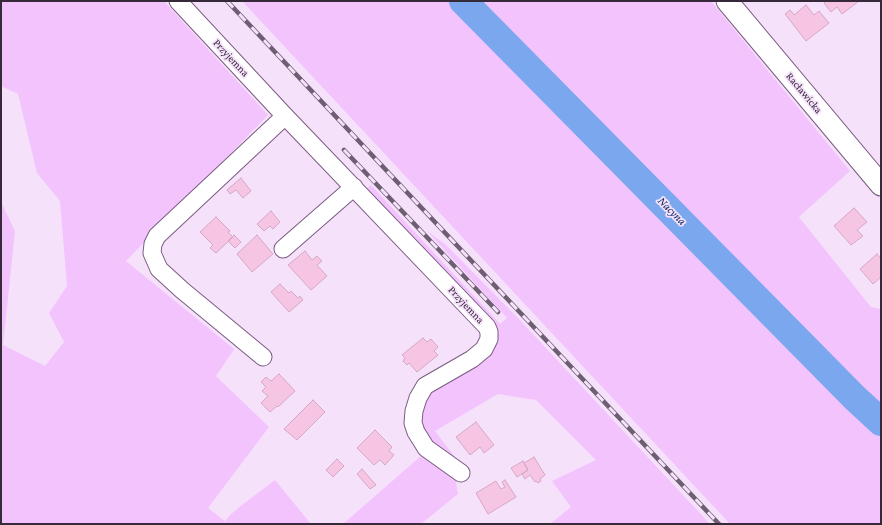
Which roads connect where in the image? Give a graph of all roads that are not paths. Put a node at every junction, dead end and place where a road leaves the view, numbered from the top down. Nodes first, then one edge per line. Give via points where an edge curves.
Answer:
1 (178, 1) edge
2 (727, 1) edge
3 (284, 116) junction
4 (881, 185) edge
5 (354, 187) junction
6 (284, 249) dead end
7 (263, 357) dead end
8 (461, 473) dead end

1 - 3 street, Przyjemna
2 - 4 street, Racławicka
3 - 5 street, Przyjemna
3 - 7 street via 157,236 152,253 159,269
5 - 6 street
5 - 8 street, Przyjemna via 487,327 489,339 484,349 472,359 425,386 414,411 413,423 426,448

